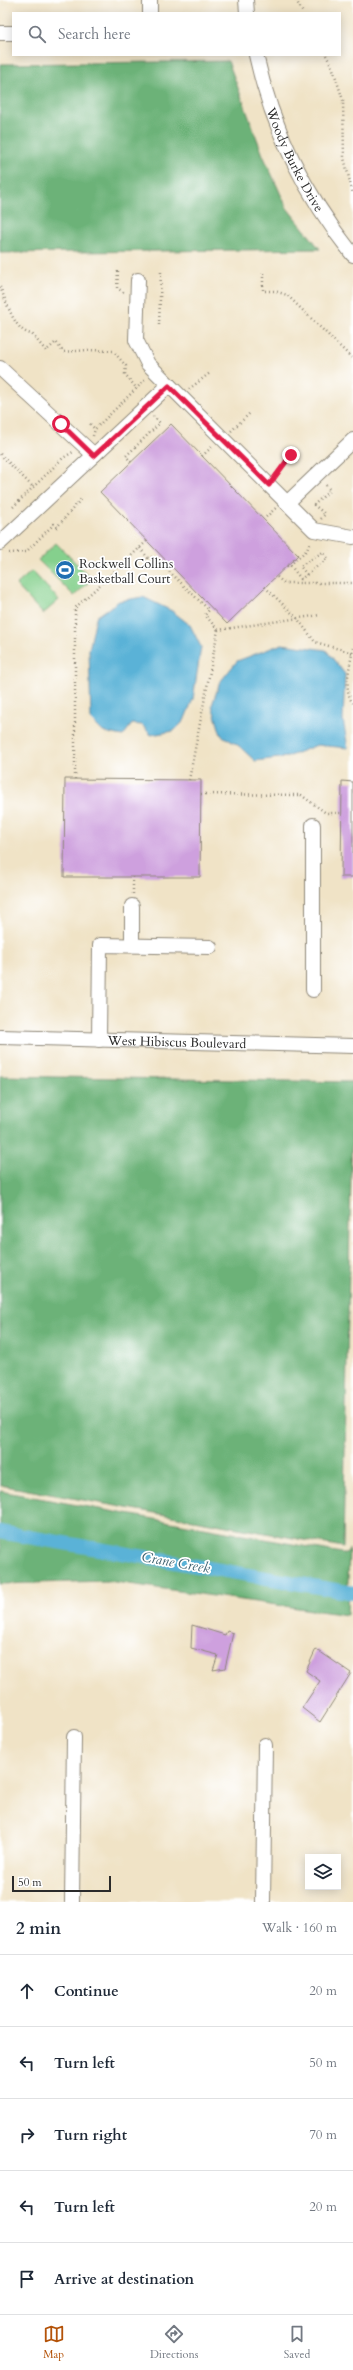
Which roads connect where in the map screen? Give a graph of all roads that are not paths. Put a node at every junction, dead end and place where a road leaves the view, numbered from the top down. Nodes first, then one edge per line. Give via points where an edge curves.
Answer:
1 (150, 0) edge
2 (246, 0) edge
3 (150, 12) edge
4 (247, 12) edge
5 (0, 33) edge
6 (12, 33) edge
7 (256, 56) edge
8 (353, 255) edge
9 (138, 280) dead end
10 (0, 368) edge
11 (169, 386) junction
12 (353, 440) edge
13 (94, 456) junction
14 (282, 505) junction
15 (353, 537) edge
16 (3, 548) edge
17 (314, 825) dead end
18 (132, 906) road end
19 (132, 945) junction
20 (210, 947) dead end
21 (313, 990) dead end
22 (0, 1037) edge
23 (99, 1040) junction
24 (353, 1046) edge
25 (74, 1736) dead end
26 (265, 1746) dead end
27 (72, 1902) edge
28 (263, 1902) edge

1 - 3 street
2 - 4 street
5 - 6 street
7 - 8 street, Woody Burke Drive via 279,133 306,186
9 - 11 street via 136,340 148,364
10 - 13 street
11 - 13 street
11 - 14 street via 269,485
12 - 14 street
13 - 16 street
14 - 15 street via 314,530
17 - 21 street
18 - 19 street
19 - 20 street
19 - 23 street via 100,945
22 - 23 street, West Hibiscus Boulevard
23 - 24 street, West Hibiscus Boulevard
25 - 27 street
26 - 28 street

